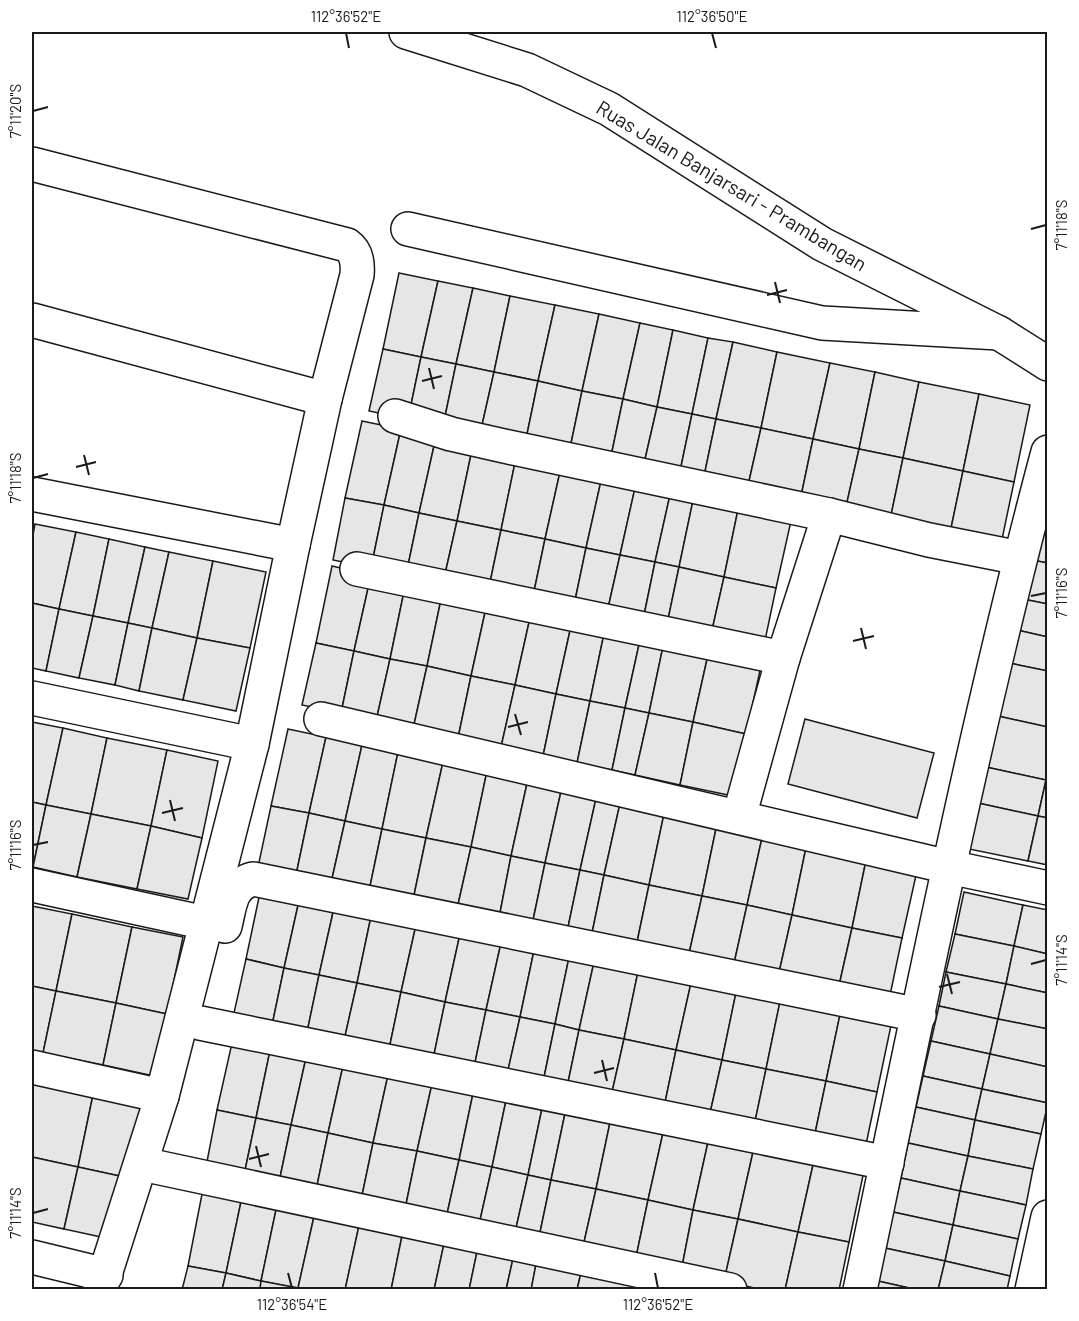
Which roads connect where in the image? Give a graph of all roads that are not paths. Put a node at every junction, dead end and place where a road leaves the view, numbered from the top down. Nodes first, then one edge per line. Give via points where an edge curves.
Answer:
1 (406, 32) edge
2 (32, 164) edge
3 (408, 229) dead end
4 (32, 320) edge
5 (999, 333) junction
6 (1047, 364) edge
7 (326, 399) junction
8 (395, 416) dead end
9 (1047, 452) edge
10 (32, 494) edge
11 (828, 515) junction
12 (293, 545) junction
13 (1020, 558) junction
14 (357, 569) dead end
15 (783, 658) junction
16 (32, 698) edge
17 (321, 718) dead end
18 (252, 744) junction
19 (740, 817) junction
20 (949, 867) junction
21 (32, 885) edge
22 (1047, 888) edge
23 (206, 923) junction
24 (919, 1015) junction
25 (200, 1023) junction
26 (32, 1067) edge
27 (162, 1096) junction
28 (887, 1163) junction
29 (156, 1167) junction
30 (1047, 1217) edge
31 (32, 1257) edge
32 (109, 1285) edge
33 (730, 1290) edge
34 (860, 1290) edge
35 (1032, 1290) edge

1 - 5 street, Ruas Jalan Banjarsari - Prambangan via 527,70 609,109 822,244
2 - 7 street via 351,248 357,260 357,275
3 - 5 street via 822,322
4 - 7 street
5 - 6 street, Ruas Jalan Banjarsari - Prambangan
7 - 12 street
8 - 11 street via 451,434
9 - 13 street
10 - 12 street
11 - 13 street
11 - 15 street
12 - 18 street
13 - 20 street
14 - 15 street
15 - 19 street
16 - 18 street
17 - 19 street
18 - 23 street
19 - 20 street
20 - 22 street
20 - 24 street
21 - 23 street
23 - 27 street
24 - 25 street via 253,879 233,892
24 - 28 street
25 - 28 street
25 - 29 street
26 - 27 street
27 - 32 street
28 - 34 street
29 - 32 street
29 - 33 street
30 - 35 street
31 - 32 street

